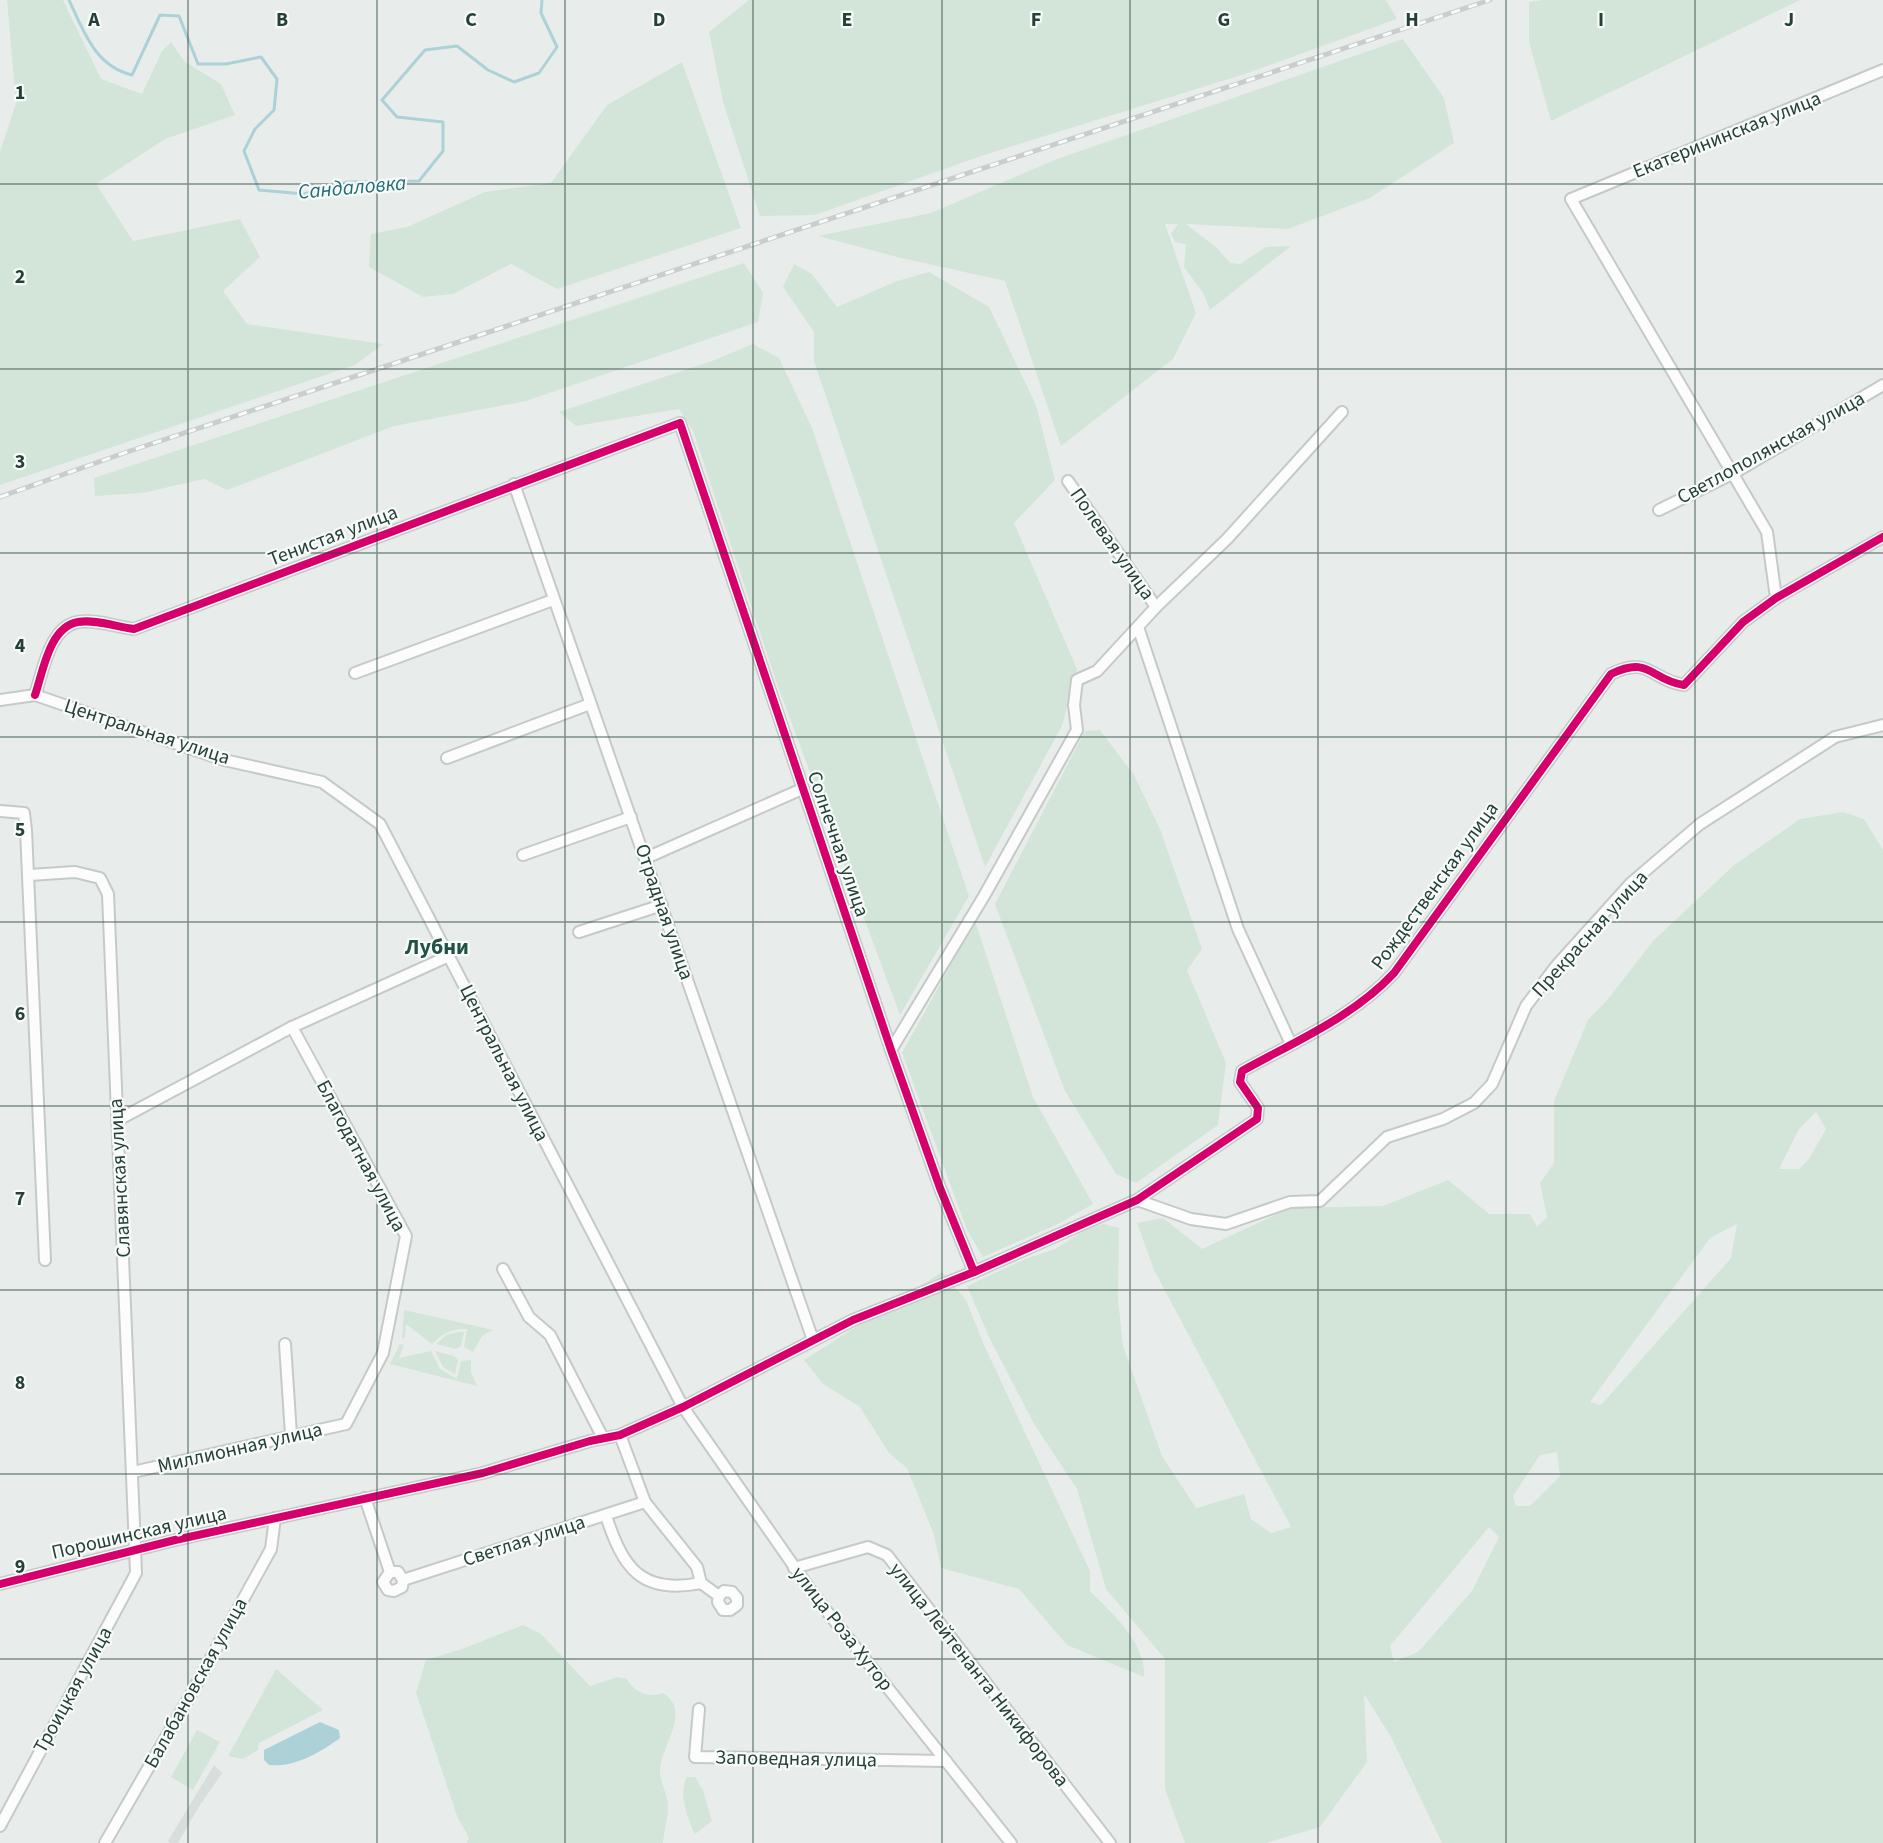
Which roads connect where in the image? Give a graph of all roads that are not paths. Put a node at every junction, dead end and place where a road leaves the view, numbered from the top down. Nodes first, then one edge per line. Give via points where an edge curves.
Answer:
1 (1883, 70) edge
2 (1883, 385) edge
3 (1342, 412) dead end
4 (680, 423) joint
5 (1734, 473) junction
6 (1068, 481) dead end
7 (514, 484) junction
8 (1659, 510) dead end
9 (1883, 537) edge
10 (1776, 598) junction
11 (553, 600) junction
12 (1156, 607) junction
13 (1138, 627) junction
14 (355, 673) dead end
15 (35, 695) junction
16 (0, 700) edge
17 (590, 704) junction
18 (1883, 725) edge
19 (447, 758) dead end
20 (802, 789) junction
21 (0, 811) edge
22 (631, 817) junction
23 (523, 855) dead end
24 (646, 858) junction
25 (29, 875) junction
26 (662, 905) junction
27 (579, 932) dead end
28 (449, 956) junction
29 (292, 1027) junction
30 (1291, 1044) junction
31 (891, 1050) junction
32 (1242, 1071) joint
33 (118, 1120) junction
34 (1137, 1200) junction
35 (45, 1260) dead end
36 (503, 1269) dead end
37 (974, 1272) junction
38 (813, 1340) junction
39 (285, 1344) dead end
40 (683, 1407) junction
41 (346, 1424) joint
42 (291, 1435) junction
43 (620, 1435) junction
44 (603, 1438) junction
45 (133, 1472) junction
46 (365, 1498) junction
47 (645, 1502) junction
48 (606, 1516) junction
49 (280, 1517) junction
50 (135, 1551) junction
51 (794, 1568) junction
52 (390, 1572) junction
53 (403, 1580) junction
54 (701, 1583) junction
55 (0, 1584) edge
56 (719, 1596) dead end
57 (699, 1709) dead end
58 (946, 1761) junction
59 (0, 1826) edge
60 (105, 1843) edge
61 (1011, 1843) edge
62 (1110, 1843) edge

1 - 5 street, Екатерининская улица via 1571,199
2 - 5 street, Светлополянская улица
3 - 12 street via 1227,538
4 - 7 street, Тенистая улица
4 - 20 street, Солнечная улица
5 - 8 street, Светлополянская улица
5 - 10 street via 1767,531
6 - 12 street, Полевая улица
7 - 11 street, Отрадная улица
7 - 15 street, Тенистая улица via 134,629 80,621 68,625 56,637
9 - 10 street
10 - 30 street, Рождественская улица via 1743,622 1683,685 1671,683 1640,666 1611,674 1394,973 1351,1009
11 - 14 street
11 - 17 street, Отрадная улица
12 - 13 street
13 - 30 street via 1238,929
13 - 31 street via 1097,671 1077,680 1077,730 984,896
15 - 16 street, Центральная улица
15 - 28 street, Центральная улица via 224,760 322,782 380,824
17 - 19 street
17 - 22 street, Отрадная улица
18 - 34 street, Прекрасная улица via 1835,737 1700,824 1631,883 1557,965 1526,1006 1492,1084 1474,1103 1443,1119 1388,1137 1325,1197 1308,1202 1290,1202 1226,1224 1191,1219
20 - 24 street
20 - 31 street, Солнечная улица
21 - 25 street via 24,813
22 - 23 street
22 - 24 street, Отрадная улица
24 - 26 street, Отрадная улица
25 - 33 street, Славянская улица via 75,872 100,879 108,894
25 - 35 street
26 - 27 street
26 - 38 street, Отрадная улица
28 - 29 street
28 - 40 street, Центральная улица
29 - 33 street
29 - 41 street, Благодатная улица via 406,1236 383,1353
30 - 32 street, Рождественская улица
31 - 37 street, Солнечная улица
32 - 34 street, Порошинская улица via 1240,1082 1258,1108 1257,1119
33 - 45 street, Славянская улица
34 - 37 street, Порошинская улица
36 - 44 street via 529,1317 550,1335
37 - 38 street, Порошинская улица
38 - 40 street, Порошинская улица
39 - 42 street
40 - 43 street, Порошинская улица
40 - 51 street, улица Роза Хутор
41 - 42 street, Миллионная улица
42 - 45 street, Миллионная улица
43 - 44 street, Порошинская улица
43 - 47 street
44 - 46 street, Порошинская улица via 483,1473
45 - 50 street, Славянская улица
46 - 49 street, Порошинская улица
46 - 52 street
47 - 48 street, Светлая улица
47 - 54 street via 697,1567
48 - 53 street, Светлая улица
48 - 54 street via 625,1560 645,1581
49 - 50 street, Порошинская улица
49 - 60 street, Балабановская улица via 270,1549
50 - 55 street, Порошинская улица
50 - 59 street, Троицкая улица via 136,1573
51 - 58 street, улица Роза Хутор
51 - 62 street, улица Лейтенанта Никифорова via 868,1547 887,1555
52 - 53 street via 398,1572
52 - 53 street, Светлая улица via 383,1582 388,1590 400,1589
54 - 56 street
57 - 58 street, Заповедная улица via 695,1757
58 - 61 street, улица Роза Хутор

